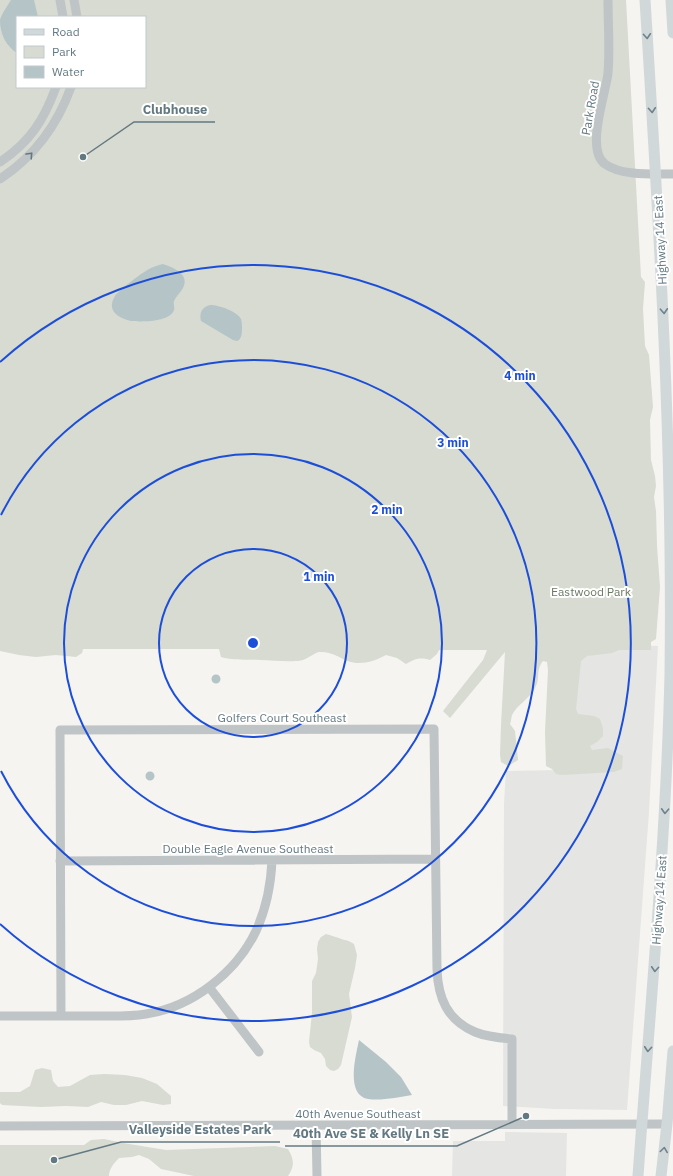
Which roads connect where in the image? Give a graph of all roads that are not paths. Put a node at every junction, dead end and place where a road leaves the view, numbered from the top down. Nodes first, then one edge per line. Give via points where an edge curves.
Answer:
1 (60, 0) edge
2 (74, 0) edge
3 (608, 0) edge
4 (645, 0) edge
5 (671, 0) edge
6 (64, 16) edge
7 (77, 16) edge
8 (673, 33) edge
9 (56, 88) edge
10 (71, 88) edge
11 (0, 162) edge
12 (656, 174) junction
13 (673, 174) edge
14 (0, 179) edge
15 (436, 859) junction
16 (272, 860) junction
17 (60, 861) junction
18 (209, 986) junction
19 (0, 1016) edge
20 (60, 1016) junction
21 (673, 1051) edge
22 (259, 1052) dead end
23 (512, 1124) junction
24 (642, 1124) junction
25 (667, 1124) junction
26 (0, 1126) edge
27 (316, 1126) junction
28 (317, 1176) edge
29 (638, 1176) edge
30 (661, 1176) edge

1 - 6 street
2 - 7 street
3 - 12 street, Park Road via 608,74 598,123 597,151 604,164 615,170
4 -> 12 main road, Highway 14 East
5 - 8 main road
9 - 11 street via 40,123 20,147
14 -> 10 street via 23,162 42,141 55,123
12 - 13 street, Park Road
12 -> 24 main road, Highway 14 East via 669,450 670,673 664,826
15 - 16 street, Double Eagle Avenue Southeast
15 - 17 street, Golfers Court Southeast via 434,729 60,730
15 - 23 street, Golfers Court Southeast via 437,969 441,997 451,1014 468,1029 512,1039
16 - 17 street, Double Eagle Avenue Southeast
16 - 18 street via 267,900 256,931 240,956
17 - 20 street, Golfers Court Southeast
18 - 20 street via 182,1003 156,1012 127,1016
18 - 22 street
19 - 20 street
21 - 25 main road
23 - 24 street, 40th Avenue Southeast
23 - 27 street, 40th Avenue Southeast
24 - 25 street, 40th Avenue Southeast
24 - 29 main road, Highway 14 East
30 -> 25 main road
26 - 27 street, 40th Avenue Southeast
27 - 28 street

